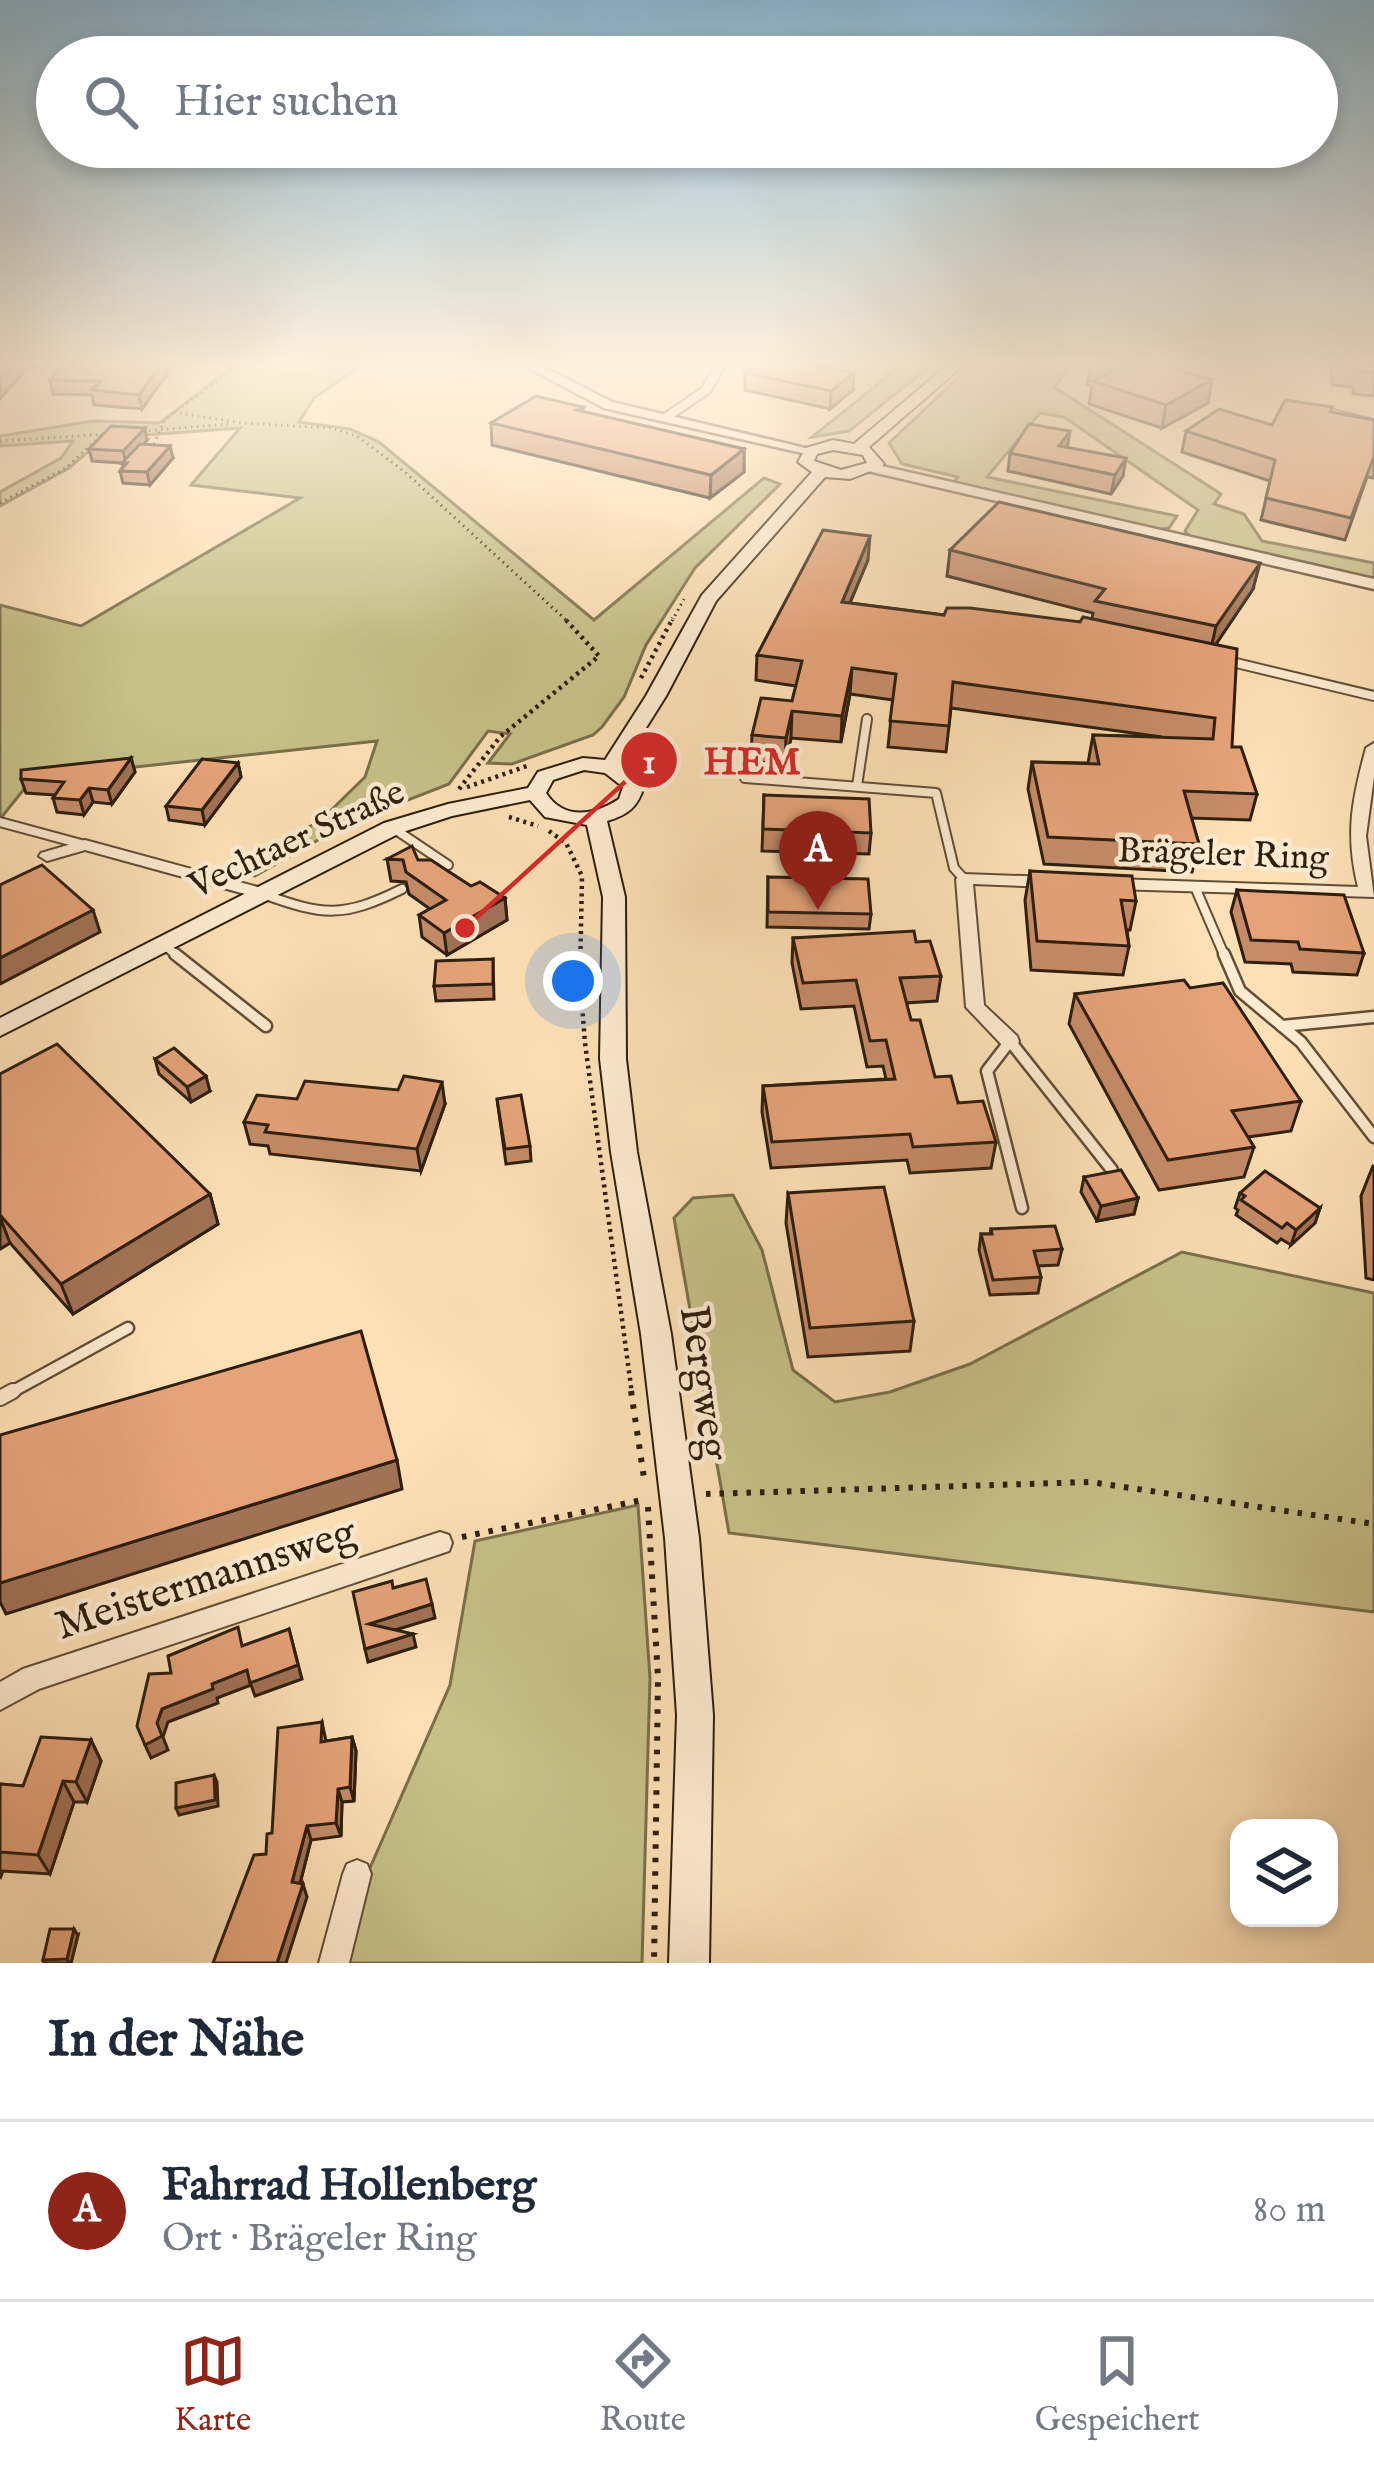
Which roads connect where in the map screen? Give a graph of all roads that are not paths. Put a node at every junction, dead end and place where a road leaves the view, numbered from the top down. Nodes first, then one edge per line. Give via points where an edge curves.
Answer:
1 (809, 455) edge
2 (872, 455) edge
3 (873, 467) junction
4 (821, 472) junction
5 (1374, 584) edge
6 (1212, 658) edge
7 (1374, 696) edge
8 (867, 718) dead end
9 (1374, 748) edge
10 (611, 767) junction
11 (745, 778) dead end
12 (857, 786) junction
13 (536, 793) junction
14 (596, 818) junction
15 (0, 822) edge
16 (392, 828) junction
17 (85, 845) junction
18 (47, 856) dead end
19 (426, 876) edge
20 (964, 879) junction
21 (1079, 883) edge
22 (1102, 884) edge
23 (1195, 887) junction
24 (402, 889) edge
25 (263, 894) junction
26 (1371, 896) edge
27 (163, 944) junction
28 (1374, 1017) edge
29 (266, 1026) dead end
30 (1282, 1026) junction
31 (0, 1028) edge
32 (1010, 1041) junction
33 (1374, 1137) edge
34 (1112, 1170) edge
35 (1022, 1208) dead end
36 (128, 1328) dead end
37 (0, 1398) edge
38 (440, 1543) road end
39 (0, 1697) edge
40 (357, 1874) dead end
41 (334, 1963) edge
42 (689, 1963) edge

1 - 4 main road via 806,462
2 - 3 main road
3 - 4 main road
3 - 5 street
4 - 10 main road via 708,598
6 - 7 lane
8 - 12 lane
9 - 26 street, Brägeler Ring via 1355,846
10 - 13 main road via 555,770
10 - 14 main road via 629,778 634,794
11 - 12 lane
12 - 20 lane via 936,793 954,868
13 - 14 main road via 554,814
13 - 16 main road, Vechtaer Straße
14 - 42 main road, Bergweg via 614,896 613,1059 656,1334 662,1497 695,1715
15 - 17 lane
16 - 19 lane via 448,865
16 - 25 main road, Vechtaer Straße
17 - 18 street
17 - 25 street
20 - 21 street, Brägeler Ring
20 - 32 street via 976,1007
22 - 23 street, Brägeler Ring
23 - 26 street, Brägeler Ring
23 - 30 lane via 1240,991
24 - 25 lane via 351,915 318,916
25 - 27 main road, Vechtaer Straße
27 - 29 lane, Vechtaer Straße
27 - 31 main road, Vechtaer Straße
28 - 30 lane
30 - 33 lane
32 - 34 lane
32 - 35 lane via 987,1071
36 - 37 lane
38 - 39 street, Meistermannsweg via 32,1678
40 - 41 street

